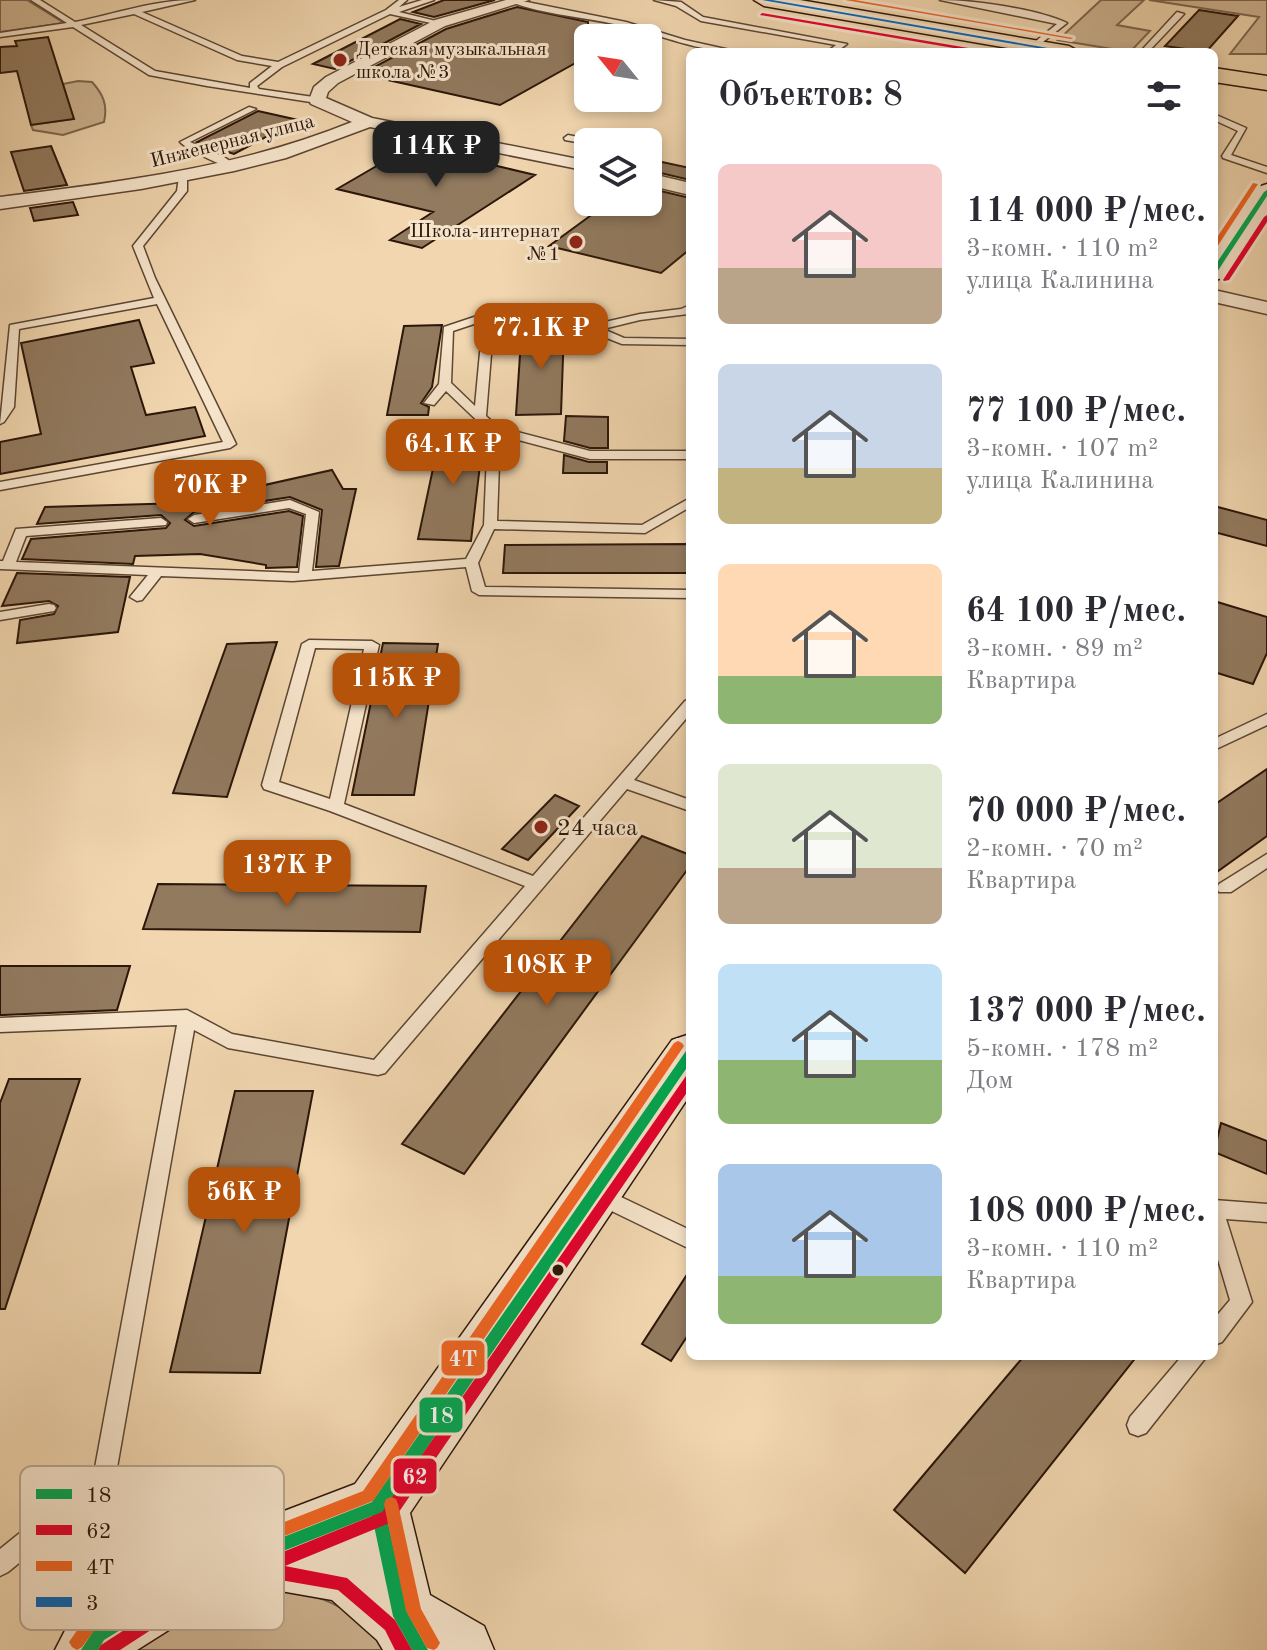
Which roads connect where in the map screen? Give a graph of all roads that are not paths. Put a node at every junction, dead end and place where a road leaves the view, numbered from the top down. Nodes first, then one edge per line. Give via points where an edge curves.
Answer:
1 (35, 0) edge
2 (191, 0) edge
3 (403, 0) edge
4 (430, 0) edge
5 (658, 0) edge
6 (764, 0) edge
7 (944, 0) edge
8 (519, 1) edge
9 (135, 12) junction
10 (389, 12) junction
11 (1180, 14) dead end
12 (440, 23) junction
13 (76, 24) junction
14 (0, 35) edge
15 (1034, 47) junction
16 (715, 48) edge
17 (837, 48) edge
18 (1041, 48) edge
19 (1148, 48) edge
20 (279, 65) junction
21 (1218, 76) edge
22 (1267, 83) edge
23 (256, 91) junction
24 (317, 100) junction
25 (252, 109) dead end
26 (1218, 119) edge
27 (368, 122) junction
28 (568, 138) dead end
29 (574, 139) edge
30 (1218, 149) edge
31 (1229, 151) junction
32 (574, 163) edge
33 (232, 166) junction
34 (1267, 170) edge
35 (182, 179) junction
36 (662, 182) edge
37 (686, 188) edge
38 (1267, 192) edge
39 (0, 203) edge
40 (1218, 266) edge
41 (1218, 297) edge
42 (161, 300) junction
43 (1267, 308) edge
44 (686, 311) edge
45 (489, 315) junction
46 (592, 328) junction
47 (686, 342) edge
48 (445, 384) junction
49 (430, 403) dead end
50 (480, 417) junction
51 (0, 420) edge
52 (494, 430) junction
53 (686, 455) edge
54 (0, 486) edge
55 (686, 504) edge
56 (194, 519) dead end
57 (161, 522) dead end
58 (490, 525) junction
59 (471, 563) junction
60 (4, 564) edge
61 (157, 572) junction
62 (305, 576) junction
63 (686, 594) edge
64 (137, 597) dead end
65 (49, 608) dead end
66 (0, 616) edge
67 (686, 709) edge
68 (1267, 719) edge
69 (1218, 743) edge
70 (624, 782) junction
71 (686, 805) edge
72 (336, 807) junction
73 (1267, 860) edge
74 (537, 884) junction
75 (1225, 888) dead end
76 (187, 1017) junction
77 (0, 1025) edge
78 (686, 1060) edge
79 (594, 1193) junction
80 (1218, 1210) edge
81 (1267, 1213) edge
82 (1218, 1224) edge
83 (686, 1238) edge
84 (1218, 1330) edge
85 (1193, 1360) edge
86 (1138, 1425) dead end
87 (106, 1466) edge
88 (377, 1507) junction
89 (284, 1544) edge
90 (20, 1548) edge
91 (284, 1559) edge
92 (0, 1564) edge
93 (107, 1630) edge
94 (411, 1633) edge
95 (89, 1650) edge
96 (460, 1650) edge

1 - 13 lane
2 - 9 lane
3 - 10 lane
4 - 10 lane
5 - 17 lane via 678,4 701,19 843,44
6 - 15 main road
7 - 15 lane via 1017,8 1063,23
8 - 12 street
8 - 16 lane
9 - 13 lane
9 - 20 lane via 240,58
10 - 12 lane
10 - 20 lane
11 - 19 lane
12 - 24 street via 332,80
13 - 14 lane
13 - 23 lane via 152,73
15 - 18 main road
20 - 23 lane via 253,85
21 - 22 main road
23 - 24 lane
24 - 27 street, Инженерная улица
25 - 33 lane via 184,142 194,152 223,158
26 - 31 lane via 1243,130
27 - 32 street
27 - 33 street, Инженерная улица via 300,149
28 - 29 lane
30 - 31 lane
31 - 34 lane via 1226,156
33 - 35 street, Инженерная улица
35 - 39 street, Инженерная улица
35 - 42 lane via 182,191 138,246
36 - 37 street
38 - 40 street
41 - 43 street
42 - 51 lane via 14,327 8,407
42 - 54 lane via 230,444
44 - 46 lane
45 - 46 lane via 523,315
45 - 48 lane via 448,329
45 - 50 lane
46 - 47 lane via 622,341
48 - 49 lane
48 - 50 lane
50 - 52 lane
52 - 53 lane via 590,455
52 - 58 lane
55 - 58 lane via 645,529
56 - 62 lane via 290,504 313,512
57 - 60 lane via 21,532
58 - 59 lane
59 - 62 lane
59 - 63 lane via 479,591
60 - 61 lane
61 - 62 lane
61 - 64 lane
65 - 66 lane
67 - 70 lane
68 - 69 lane
70 - 71 lane
70 - 74 lane
72 - 72 lane via 270,785 309,644 372,645
72 - 74 lane
73 - 75 lane
74 - 76 lane via 378,1068 228,1041
76 - 77 lane
76 - 87 lane
78 - 79 street
79 - 83 lane
79 - 88 street
80 - 81 lane
82 - 84 lane via 1241,1302
85 - 86 lane
88 - 89 street
88 - 94 street
90 - 92 lane
91 - 94 street via 348,1570
93 - 95 street
94 - 96 street

